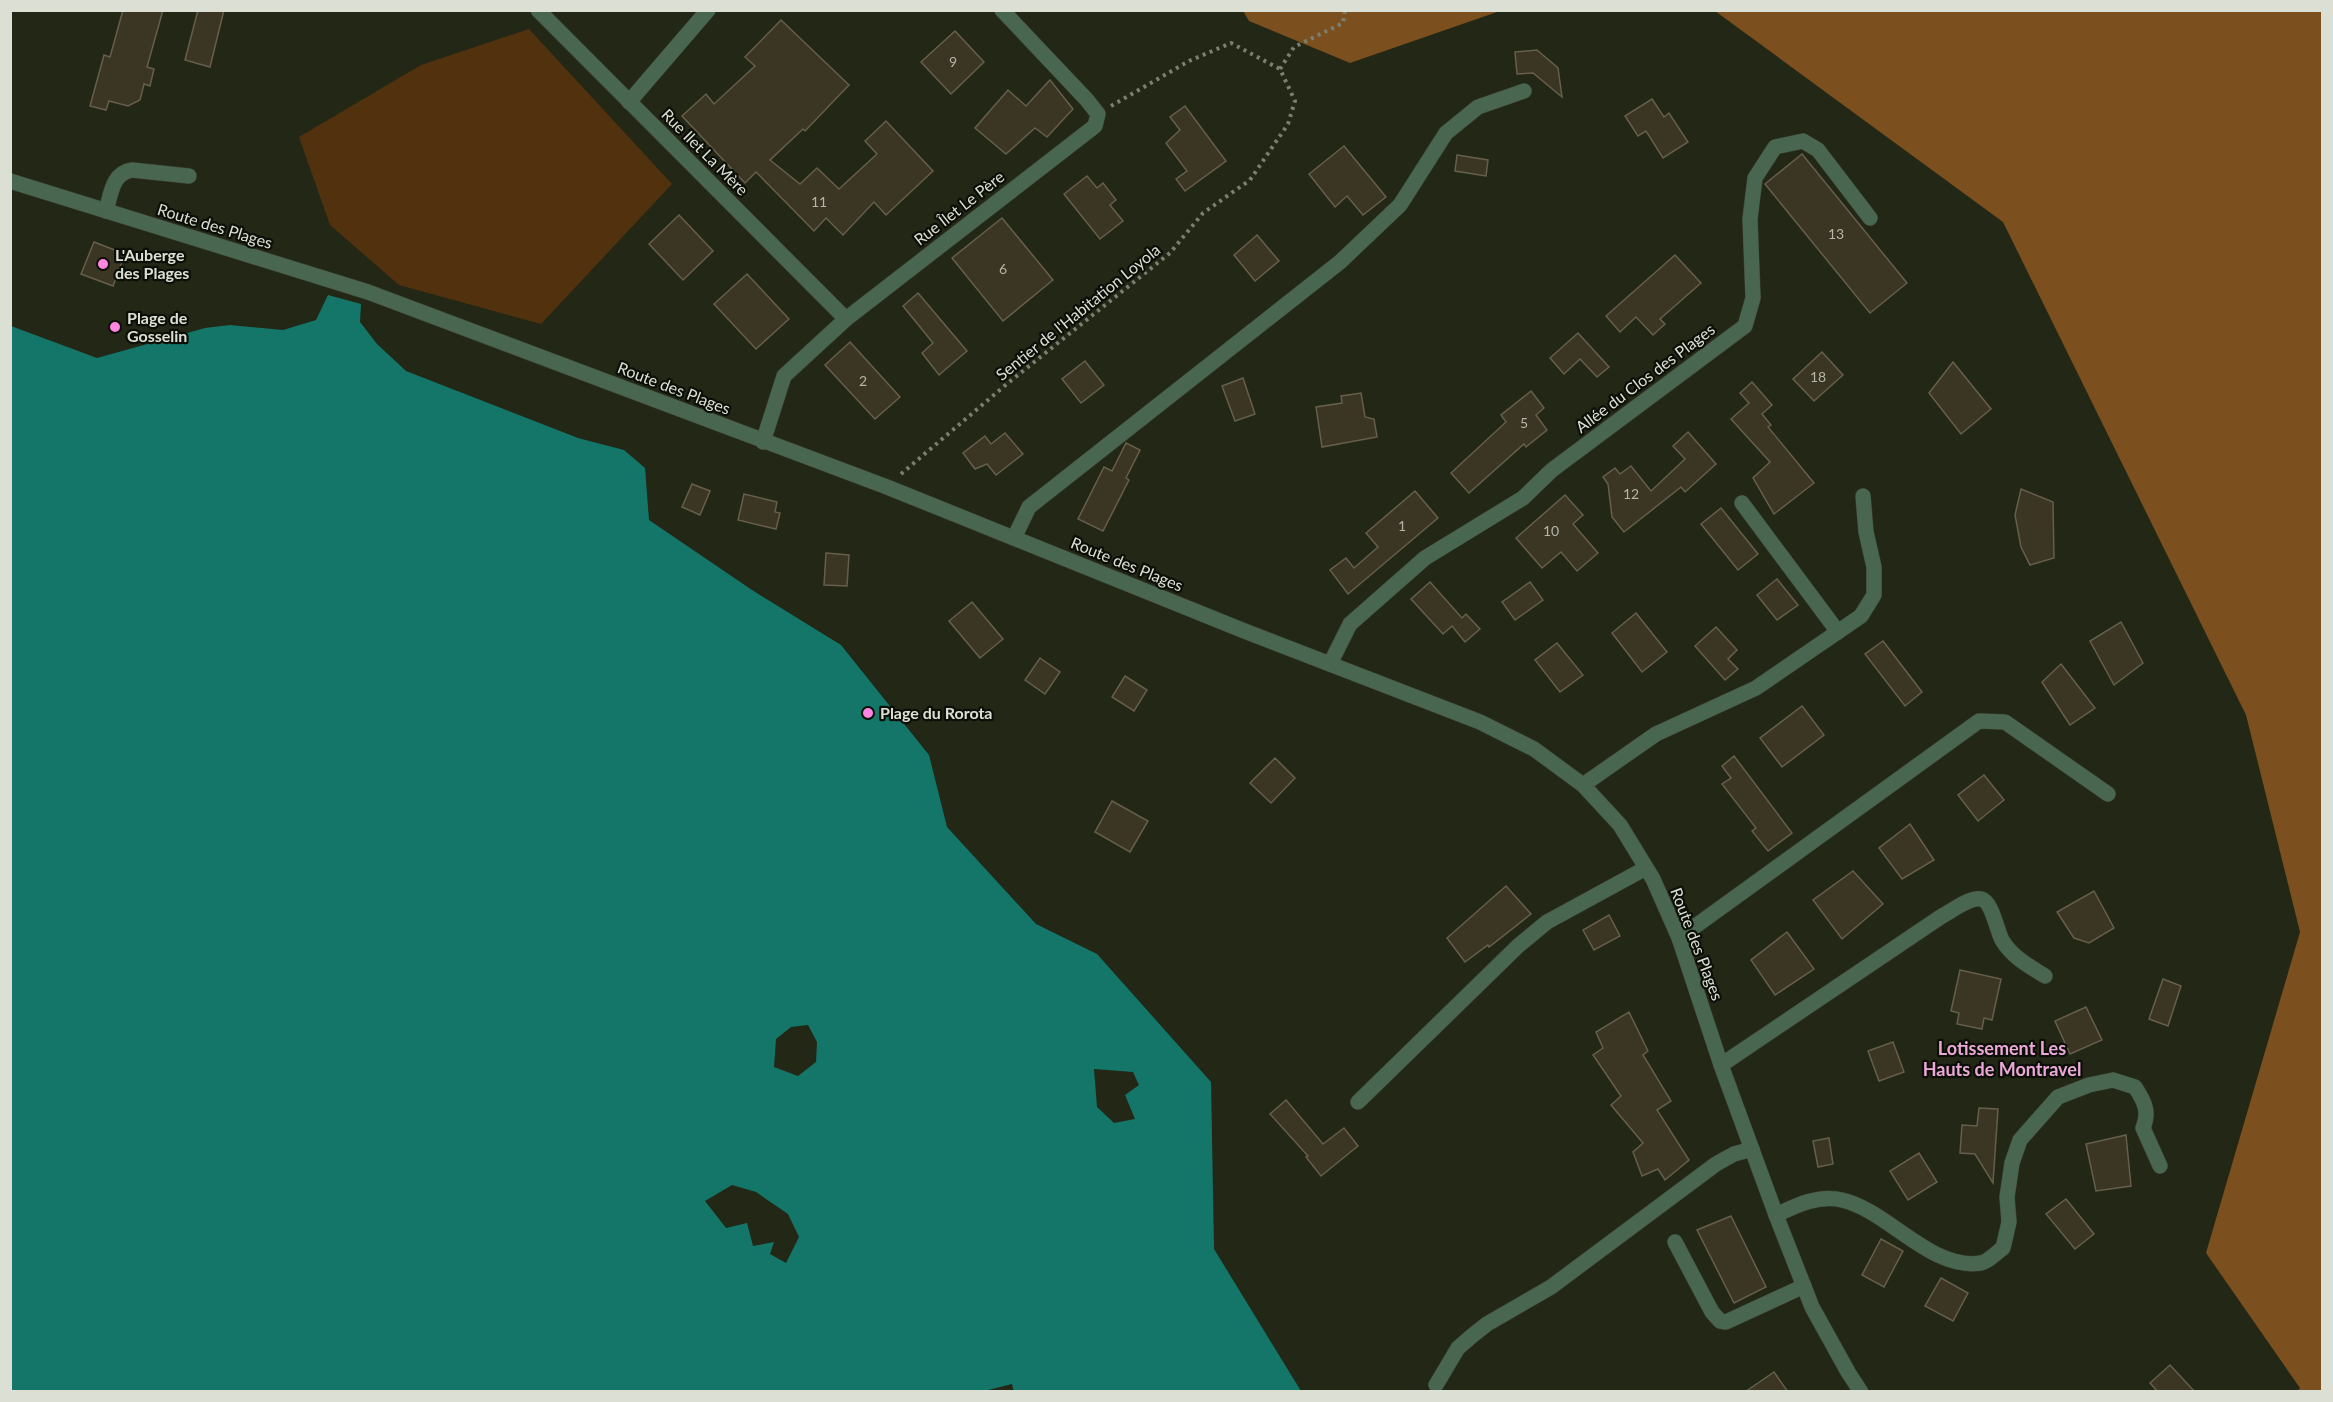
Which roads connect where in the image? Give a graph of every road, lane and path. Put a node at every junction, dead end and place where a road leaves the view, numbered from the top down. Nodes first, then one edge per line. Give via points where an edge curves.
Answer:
1 (538, 10) edge
2 (708, 10) edge
3 (1002, 10) edge
4 (1345, 10) edge
5 (1280, 69) junction
6 (1524, 91) dead end
7 (630, 102) junction
8 (1098, 114) junction
9 (189, 176) dead end
10 (10, 181) edge
11 (106, 211) junction
12 (1870, 218) dead end
13 (846, 319) junction
14 (764, 442) junction
15 (886, 487) junction
16 (1863, 496) dead end
17 (1742, 503) dead end
18 (1014, 538) junction
19 (1838, 632) junction
20 (1330, 664) junction
21 (1583, 785) junction
22 (2108, 794) dead end
23 (1646, 868) junction
24 (1679, 938) junction
25 (2045, 976) dead end
26 (1721, 1065) junction
27 (1358, 1102) dead end
28 (1752, 1149) junction
29 (2160, 1166) dead end
30 (1776, 1215) junction
31 (1674, 1242) dead end
32 (1804, 1286) junction
33 (1436, 1385) dead end
34 (1861, 1392) edge

1 - 7 street, Rue Ilet La Mère
2 - 7 street
3 - 8 street
4 - 5 path via 1343,23 1294,47
5 - 8 path via 1232,42 1189,61
5 - 15 path, Sentier de l'Habitation Loyola via 1295,100 1288,124 1250,180 1203,213 1170,253
6 - 18 street via 1478,107 1446,133 1400,205 1340,262 1029,507
7 - 13 street, Rue Ilet La Mère
8 - 13 street, Rue Îlet Le Père via 1095,126
9 - 11 street via 123,171 116,178
10 - 11 street, Route des Plages
11 - 14 street, Route des Plages via 368,292
12 - 20 street, Allée du Clos des Plages via 1818,150 1803,141 1775,147 1755,178 1750,219 1753,298 1745,326 1552,470 1523,498 1425,558 1350,624
13 - 14 street, Rue Îlet Le Père via 784,376
14 - 15 street, Route des Plages
15 - 18 street, Route des Plages
16 - 19 street via 1874,567 1874,596 1861,616
17 - 19 street
18 - 20 street, Route des Plages
19 - 21 street via 1756,688 1656,734
20 - 21 street, Route des Plages via 1480,722 1534,749
21 - 23 street, Route des Plages via 1620,825
22 - 24 street via 2005,722 1979,721
23 - 24 street, Route des Plages
23 - 27 street via 1547,922
24 - 26 street, Route des Plages
25 - 26 street via 2013,955 2001,939 1988,903 1971,900 1941,916
26 - 28 street, Route des Plages
28 - 30 street, Route des Plages
28 - 33 street via 1716,1164 1551,1287 1487,1324 1458,1348
29 - 30 street via 2143,1128 2148,1117 2145,1103 2136,1087 2113,1080 2058,1097 2020,1140 2012,1163 2007,1197 2009,1222 2003,1248 1982,1263 1950,1262 1864,1209 1840,1199 1806,1202
30 - 32 street, Route des Plages
31 - 32 street via 1720,1321 1726,1322
32 - 34 street, Route des Plages

